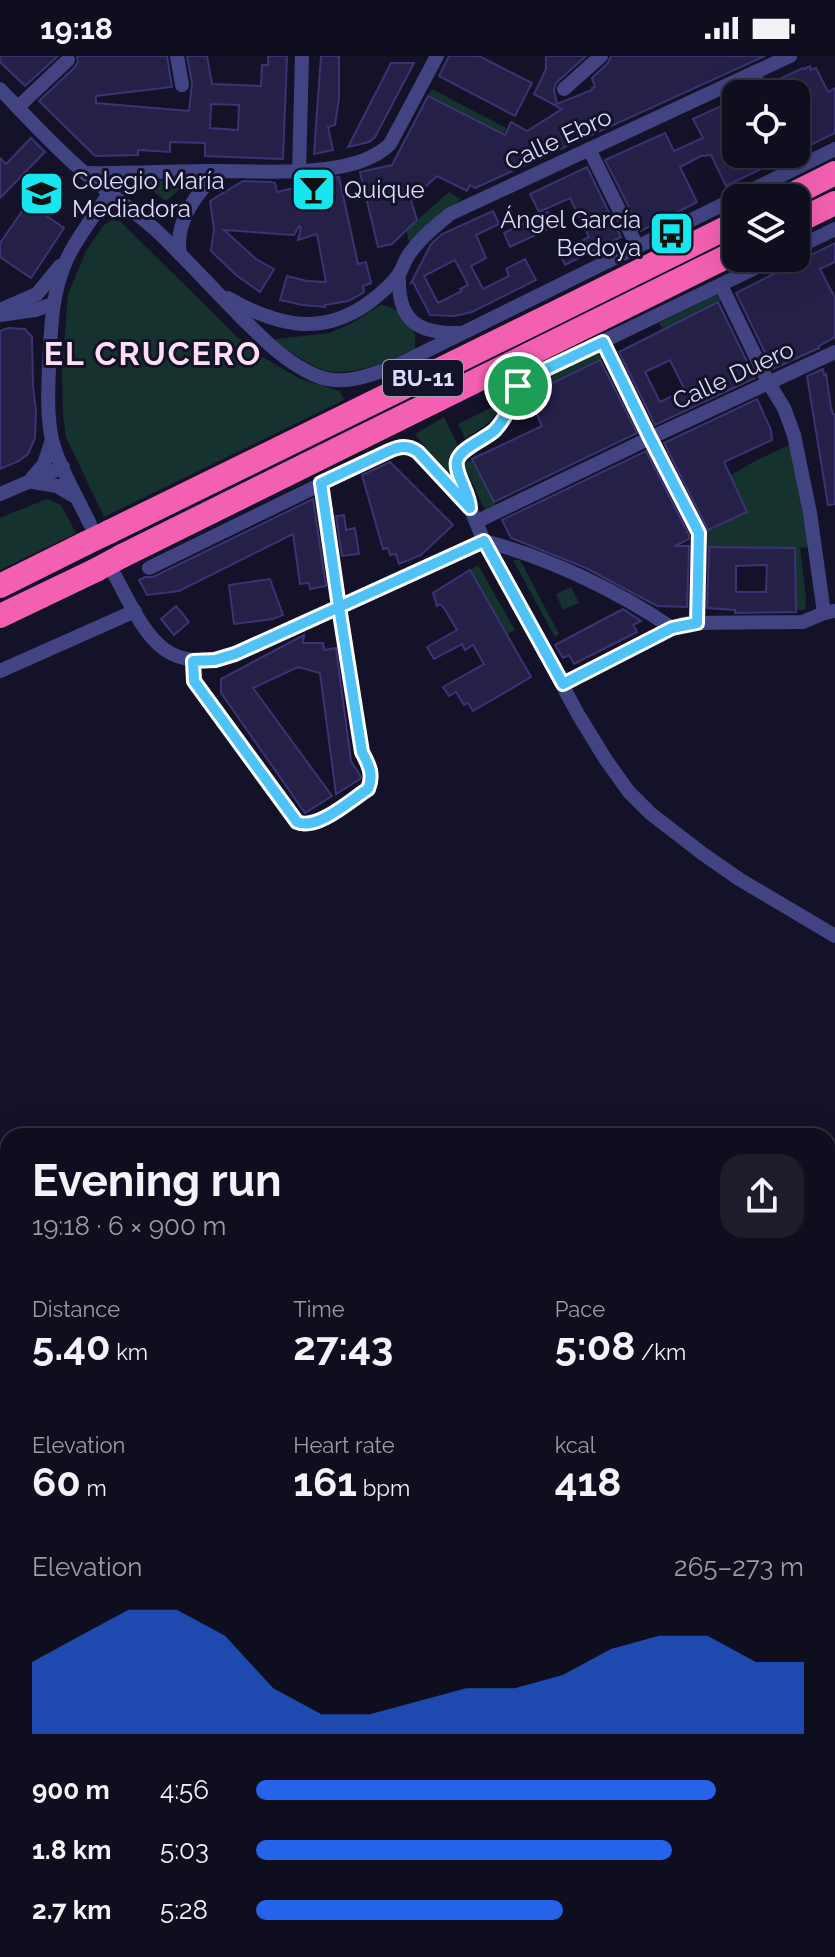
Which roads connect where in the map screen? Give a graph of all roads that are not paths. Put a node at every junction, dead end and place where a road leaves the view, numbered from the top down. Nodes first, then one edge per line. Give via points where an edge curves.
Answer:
1 (177, 56) edge
2 (302, 56) edge
3 (437, 56) edge
4 (601, 56) edge
5 (790, 56) edge
6 (68, 60) dead end
7 (753, 73) junction
8 (756, 80) edge
9 (182, 85) dead end
10 (0, 89) edge
11 (564, 89) dead end
12 (18, 107) junction
13 (589, 149) junction
14 (835, 149) edge
15 (810, 156) edge
16 (780, 168) edge
17 (218, 171) junction
18 (299, 172) junction
19 (85, 173) junction
20 (835, 173) edge
21 (810, 186) edge
22 (110, 192) junction
23 (835, 203) edge
24 (835, 211) edge
25 (188, 212) junction
26 (810, 216) edge
27 (810, 219) edge
28 (148, 223) junction
29 (835, 229) edge
30 (722, 230) edge
31 (810, 241) edge
32 (637, 246) junction
33 (181, 254) junction
34 (68, 256) junction
35 (722, 259) edge
36 (747, 272) edge
37 (399, 274) junction
38 (721, 285) junction
39 (212, 288) junction
40 (32, 297) junction
41 (373, 299) junction
42 (53, 304) junction
43 (400, 304) junction
44 (3, 313) edge
45 (51, 330) junction
46 (465, 333) junction
47 (603, 342) junction
48 (835, 352) edge
49 (768, 382) junction
50 (650, 438) junction
51 (52, 440) junction
52 (63, 467) junction
53 (29, 481) junction
54 (321, 483) junction
55 (0, 494) edge
56 (77, 498) junction
57 (473, 515) junction
58 (94, 533) junction
59 (484, 541) junction
60 (111, 567) junction
61 (149, 568) dead end
62 (0, 586) edge
63 (339, 607) junction
64 (135, 611) junction
65 (829, 612) edge
66 (0, 616) edge
67 (697, 623) junction
68 (672, 628) junction
69 (193, 661) junction
70 (0, 671) edge
71 (563, 684) junction
72 (835, 936) edge

1 - 9 street
2 - 18 street
3 - 18 street via 381,152
4 - 11 street
5 - 7 street, Calle Ebro
6 - 12 street
7 - 8 street
7 - 13 street, Calle Ebro
10 - 12 street
12 - 19 street
13 - 32 street
13 - 37 street, Calle Ebro via 450,214 415,246
14 - 15 street
16 - 32 street
17 - 18 street
17 - 19 street
17 - 25 street
19 - 22 street
20 - 21 highway
22 - 28 street
22 - 34 street
23 - 26 highway
24 - 27 highway
25 - 28 street via 173,223
25 - 33 street via 179,231
28 - 33 street
29 - 31 street
30 - 58 highway, BU-11
32 - 46 street
33 - 39 street
34 - 40 street
34 - 42 street
35 - 60 highway, BU-11
36 - 38 street
37 - 41 street, Calle Ebro
37 - 43 street
38 - 47 street
38 - 49 street
39 - 41 street, Calle Ebro via 253,311 293,324 332,322
39 - 46 street via 281,354 331,379 383,371
40 - 42 street
40 - 44 street
41 - 43 street
42 - 44 street
42 - 45 street
43 - 46 street via 424,329
44 - 45 street via 29,317
45 - 51 street
47 - 50 street
47 - 57 street via 521,381 499,426 459,456 457,468
48 - 49 street, Calle Duero
49 - 50 street, Calle Duero
49 - 65 street via 794,435
50 - 57 street, Calle Duero
50 - 67 street via 699,533
51 - 52 street
51 - 53 street via 44,464
52 - 53 street
52 - 56 street
53 - 55 street
53 - 56 street via 57,486
54 - 57 street via 398,447 412,448
54 - 61 street
54 - 63 street
56 - 58 street
57 - 59 street
58 - 62 highway, BU-11
59 - 63 street
59 - 68 street via 574,574
59 - 71 street
60 - 64 street
60 - 66 highway, BU-11
63 - 69 street via 235,654
63 - 69 street via 371,781 368,789 320,821 297,822 194,681
64 - 69 street via 160,646
64 - 70 street
65 - 67 street via 803,622
67 - 68 street
68 - 71 street
71 - 72 street via 606,760 650,813 739,879

